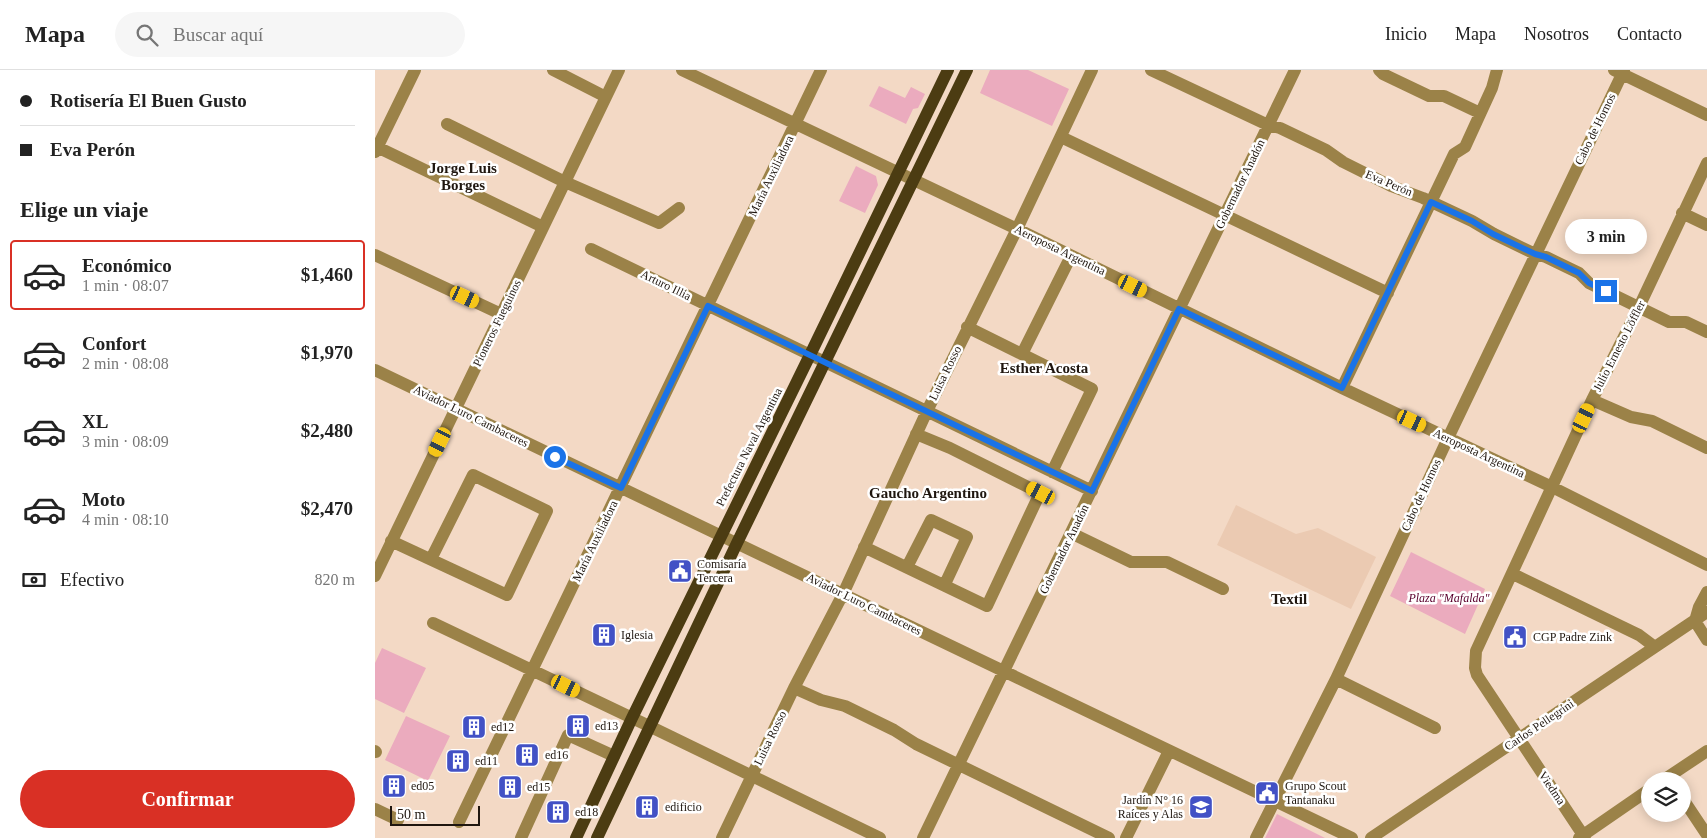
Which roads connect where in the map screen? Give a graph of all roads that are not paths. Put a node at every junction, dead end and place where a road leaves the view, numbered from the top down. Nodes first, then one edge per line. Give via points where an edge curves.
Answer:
1 (415, 70) edge
2 (553, 70) edge
3 (619, 70) edge
4 (682, 70) edge
5 (821, 70) edge
6 (948, 70) edge
7 (967, 70) edge
8 (1092, 70) edge
9 (1151, 70) edge
10 (1295, 70) edge
11 (1379, 70) edge
12 (1497, 70) edge
13 (1620, 71) edge
14 (606, 97) junction
15 (1480, 113) junction
16 (1707, 114) edge
17 (447, 124) dead end
18 (796, 125) junction
19 (1268, 125) junction
20 (1061, 138) junction
21 (376, 148) edge
22 (1707, 163) edge
23 (898, 173) junction
24 (913, 180) junction
25 (565, 182) junction
26 (1431, 202) junction
27 (679, 208) dead end
28 (1682, 213) junction
29 (1225, 214) junction
30 (1707, 225) edge
31 (543, 227) junction
32 (1017, 228) junction
33 (591, 249) dead end
34 (1535, 254) junction
35 (375, 255) edge
36 (1071, 256) junction
37 (1388, 293) junction
38 (708, 306) junction
39 (1639, 307) junction
40 (1179, 309) junction
41 (501, 314) junction
42 (967, 327) junction
43 (1707, 332) edge
44 (1022, 354) junction
45 (810, 355) junction
46 (825, 363) junction
47 (375, 370) edge
48 (1342, 388) junction
49 (1592, 400) junction
50 (456, 409) junction
51 (927, 411) junction
52 (916, 434) junction
53 (1448, 438) junction
54 (1707, 448) edge
55 (1052, 472) junction
56 (1552, 487) junction
57 (621, 488) junction
58 (1092, 491) junction
59 (1071, 533) junction
60 (721, 534) junction
61 (391, 541) junction
62 (737, 543) junction
63 (864, 547) junction
64 (431, 559) junction
65 (1707, 565) edge
66 (907, 567) junction
67 (1513, 574) junction
68 (375, 576) edge
69 (945, 584) junction
70 (1223, 589) dead end
71 (1707, 592) edge
72 (843, 594) junction
73 (1707, 612) edge
74 (1695, 621) junction
75 (433, 623) dead end
76 (1707, 640) edge
77 (1655, 647) junction
78 (533, 671) junction
79 (1004, 672) junction
80 (1336, 679) junction
81 (794, 688) junction
82 (632, 718) junction
83 (649, 726) junction
84 (1435, 728) dead end
85 (1519, 738) junction
86 (1169, 751) junction
87 (1707, 752) edge
88 (614, 756) junction
89 (959, 765) junction
90 (1678, 772) edge
91 (751, 776) junction
92 (1641, 795) edge
93 (1274, 801) junction
94 (375, 809) edge
95 (1691, 811) edge
96 (398, 820) dead end
97 (459, 822) dead end
98 (1707, 834) edge
99 (1582, 837) edge
100 (521, 838) edge
101 (576, 838) edge
102 (597, 838) edge
103 (721, 838) edge
104 (879, 838) edge
105 (923, 838) edge
106 (1109, 838) edge
107 (1126, 838) edge
108 (1256, 838) edge
109 (1352, 838) edge
110 (1371, 838) edge

1 - 21 street
2 - 14 street
3 - 14 street, Pioneros Fueguinos
4 - 18 street, Aeroposta Argentina
5 - 18 street, María Auxiliadora
6 - 23 main road, Prefectura Naval Argentina
7 - 24 main road
8 - 20 street, Luisa Rosso
9 - 19 street, Eva Perón
10 - 19 street, Gobernador Anadón
11 - 15 street via 1429,96 1444,96
12 - 15 street
13 - 16 street
13 - 34 street, Cabo de Hornos
14 - 25 street, Pioneros Fueguinos
15 - 26 street via 1465,147 1454,154
17 - 25 street
18 - 23 street, Aeroposta Argentina
18 - 38 street, María Auxiliadora
19 - 26 street, Eva Perón
19 - 29 street, Gobernador Anadón
20 - 29 street
20 - 32 street, Luisa Rosso
21 - 31 street
22 - 28 street, Julio Ernesto Löffler
23 - 24 street, Aeroposta Argentina
23 - 45 main road, Prefectura Naval Argentina
24 - 32 street, Aeroposta Argentina
24 - 46 main road
25 - 27 street via 659,223
25 - 31 street, Pioneros Fueguinos
26 - 34 street, Eva Perón
26 - 37 street
28 - 30 street
28 - 39 street, Julio Ernesto Löffler
29 - 37 street
29 - 40 street, Gobernador Anadón
31 - 41 street, Pioneros Fueguinos
32 - 36 street, Aeroposta Argentina
32 - 42 street, Luisa Rosso
33 - 38 street, Arturo Illia
34 - 39 street, Eva Perón via 1579,273 1589,283
34 - 53 street, Cabo de Hornos
35 - 41 street
36 - 40 street, Aeroposta Argentina
36 - 44 street
37 - 48 street
38 - 45 street, Arturo Illia
38 - 57 street, María Auxiliadora
39 - 43 street, Eva Perón via 1669,322 1687,322
39 - 49 street, Julio Ernesto Löffler
40 - 48 street, Aeroposta Argentina
40 - 58 street, Gobernador Anadón
41 - 50 street, Pioneros Fueguinos
42 - 44 street
42 - 51 street, Luisa Rosso
44 - 55 street via 1092,389
45 - 46 street, Arturo Illia
45 - 60 main road, Prefectura Naval Argentina
46 - 51 street, Arturo Illia
46 - 62 main road
47 - 50 street, Aviador Luro Cambaceres
48 - 53 street, Aeroposta Argentina
49 - 54 street via 1631,417 1652,421
49 - 56 street, Julio Ernesto Löffler
50 - 57 street, Aviador Luro Cambaceres
50 - 61 street, Pioneros Fueguinos
51 - 52 street, Luisa Rosso
51 - 55 street, Arturo Illia
52 - 63 street, Luisa Rosso
52 - 69 street via 1041,493 987,606
53 - 56 street, Aeroposta Argentina
53 - 80 street, Cabo de Hornos
55 - 58 street, Arturo Illia
56 - 65 street, Aeroposta Argentina
56 - 67 street, Julio Ernesto Löffler
57 - 60 street, Aviador Luro Cambaceres
57 - 78 street, María Auxiliadora
58 - 59 street, Gobernador Anadón
59 - 70 street via 1131,562 1167,562
59 - 79 street, Gobernador Anadón
60 - 62 street, Aviador Luro Cambaceres
60 - 82 main road, Prefectura Naval Argentina
61 - 64 street
61 - 68 street, Pioneros Fueguinos
62 - 72 street, Aviador Luro Cambaceres
62 - 83 main road
63 - 66 street
63 - 72 street, Luisa Rosso
64 - 64 street via 507,595 547,511 473,475
66 - 69 street
66 - 69 street via 931,520 967,537
67 - 77 street via 1639,635
67 - 85 street, Julio Ernesto Löffler via 1476,651 1475,668
71 - 74 street
72 - 79 street, Aviador Luro Cambaceres
72 - 81 street, Luisa Rosso
73 - 74 street, Carlos Pellegrini
74 - 76 street
74 - 77 street, Carlos Pellegrini
75 - 78 street
77 - 85 street, Carlos Pellegrini
78 - 82 street
78 - 97 street, María Auxiliadora
79 - 86 street, Aviador Luro Cambaceres
79 - 89 street, Gobernador Anadón
80 - 84 street
80 - 93 street, Cabo de Hornos
81 - 89 street via 845,706
81 - 91 street, Luisa Rosso
82 - 83 street
82 - 88 main road, Prefectura Naval Argentina
83 - 91 street
83 - 102 main road
85 - 99 street, Viedma
85 - 110 street, Carlos Pellegrini
86 - 93 street, Aviador Luro Cambaceres
86 - 107 street
87 - 90 street
88 - 100 street via 569,735
88 - 101 main road, Prefectura Naval Argentina
89 - 105 street, Gobernador Anadón
89 - 106 street
91 - 103 street, Luisa Rosso
91 - 104 street
92 - 99 street
93 - 108 street, Cabo de Hornos
93 - 109 street, Aviador Luro Cambaceres
94 - 96 street
95 - 98 street

